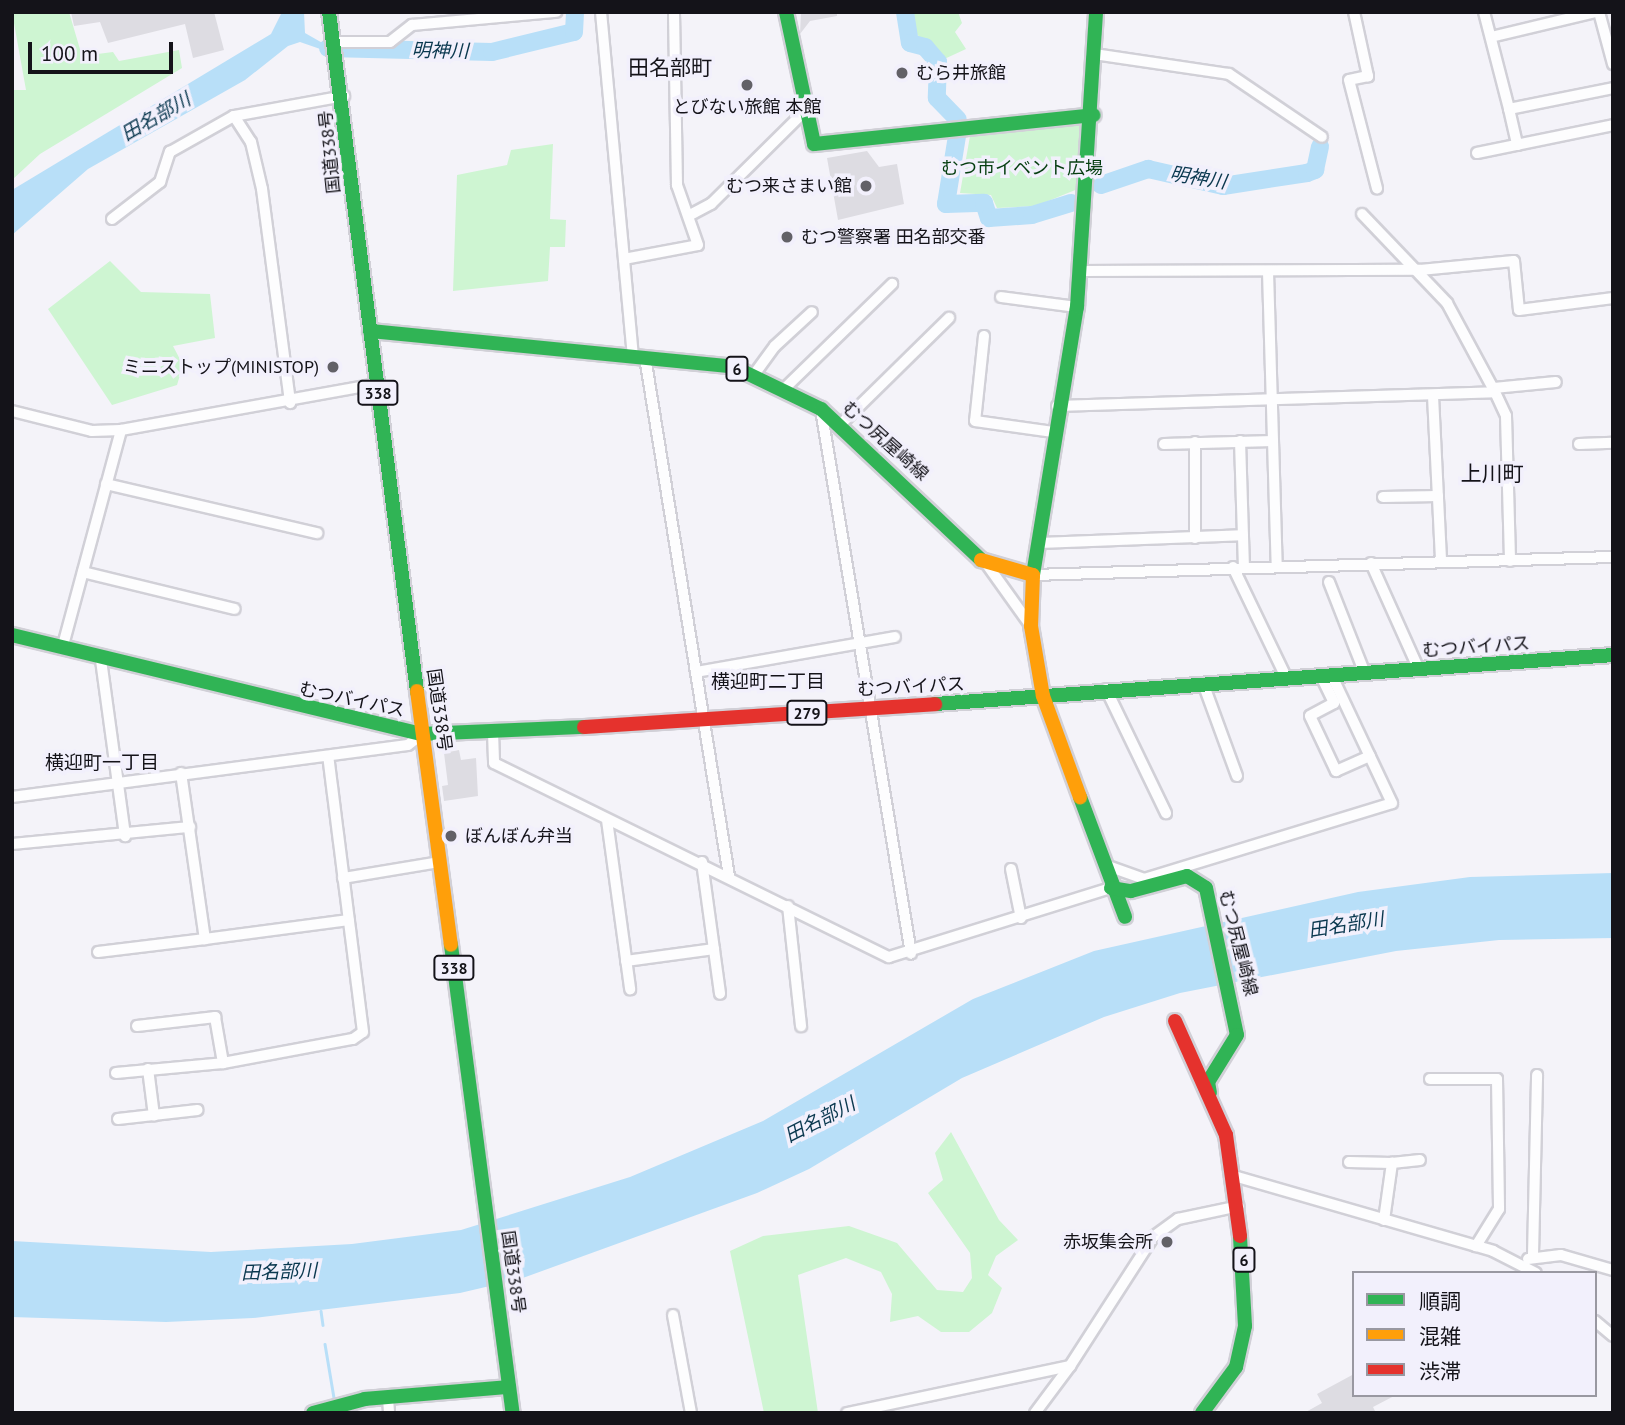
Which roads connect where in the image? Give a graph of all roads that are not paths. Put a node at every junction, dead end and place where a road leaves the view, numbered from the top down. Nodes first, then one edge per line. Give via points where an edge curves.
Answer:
1 (329, 12) edge
2 (556, 12) edge
3 (601, 12) edge
4 (674, 12) edge
5 (786, 12) edge
6 (1096, 12) edge
7 (1354, 12) edge
8 (1484, 12) edge
9 (1598, 12) edge
10 (496, 15) edge
11 (1491, 37) junction
12 (336, 46) junction
13 (1094, 54) junction
14 (1613, 64) edge
15 (1613, 88) edge
16 (344, 96) junction
17 (807, 109) junction
18 (1509, 110) junction
19 (1093, 115) junction
20 (234, 116) junction
21 (1613, 125) edge
22 (1322, 137) dead end
23 (1517, 145) junction
24 (1477, 153) dead end
25 (1377, 188) dead end
26 (1362, 214) dead end
27 (690, 215) junction
28 (112, 219) dead end
29 (624, 259) junction
30 (1420, 270) junction
31 (1080, 271) junction
32 (1268, 272) junction
33 (892, 284) dead end
34 (1001, 297) dead end
35 (1613, 299) edge
36 (1077, 307) junction
37 (812, 313) dead end
38 (949, 318) dead end
39 (370, 331) junction
40 (984, 336) dead end
41 (639, 356) junction
42 (753, 376) junction
43 (1556, 382) dead end
44 (376, 384) junction
45 (784, 389) junction
46 (1494, 390) junction
47 (1433, 396) junction
48 (1272, 399) junction
49 (290, 402) junction
50 (1057, 406) junction
51 (821, 409) junction
52 (12, 411) edge
53 (839, 425) junction
54 (121, 430) junction
55 (1053, 432) junction
56 (1273, 441) junction
57 (1240, 442) junction
58 (1195, 443) junction
59 (1613, 443) edge
60 (1164, 444) dead end
61 (1579, 444) dead end
62 (106, 484) junction
63 (1438, 496) junction
64 (1383, 497) dead end
65 (317, 533) dead end
66 (1244, 536) junction
67 (1195, 538) junction
68 (1038, 543) junction
69 (1613, 557) edge
70 (1510, 561) junction
71 (1441, 562) junction
72 (1371, 563) junction
73 (986, 564) junction
74 (1238, 567) junction
75 (1277, 567) junction
76 (83, 572) junction
77 (1033, 575) junction
78 (1329, 582) dead end
79 (235, 609) dead end
80 (1031, 626) junction
81 (12, 635) edge
82 (895, 637) dead end
83 (861, 644) junction
84 (62, 649) junction
85 (1613, 655) edge
86 (101, 660) junction
87 (1419, 670) junction
88 (696, 672) junction
89 (1366, 674) junction
90 (1327, 676) junction
91 (1287, 679) junction
92 (1203, 683) junction
93 (1106, 690) junction
94 (1043, 696) junction
95 (873, 708) junction
96 (704, 721) junction
97 (493, 732) junction
98 (422, 734) junction
99 (328, 756) junction
100 (1370, 756) junction
101 (181, 773) junction
102 (1237, 776) dead end
103 (117, 781) junction
104 (12, 797) edge
105 (1166, 813) dead end
106 (607, 820) junction
107 (190, 827) junction
108 (125, 836) junction
109 (12, 844) edge
110 (440, 862) junction
111 (702, 862) junction
112 (1102, 864) junction
113 (1011, 869) dead end
114 (729, 877) junction
115 (343, 878) junction
116 (1111, 888) junction
117 (788, 906) junction
118 (1125, 917) dead end
119 (1021, 918) junction
120 (349, 920) junction
121 (205, 939) junction
122 (714, 948) junction
123 (98, 952) dead end
124 (911, 954) junction
125 (626, 961) junction
126 (630, 989) dead end
127 (720, 994) dead end
128 (1175, 1021) dead end
129 (136, 1026) dead end
130 (801, 1026) dead end
131 (223, 1063) junction
132 (148, 1069) junction
133 (116, 1073) dead end
134 (1537, 1075) dead end
135 (1430, 1079) dead end
136 (1210, 1098) junction
137 (197, 1110) dead end
138 (154, 1116) junction
139 (118, 1119) dead end
140 (1420, 1160) dead end
141 (1349, 1162) dead end
142 (1392, 1163) junction
143 (1234, 1176) junction
144 (1238, 1206) junction
145 (1384, 1220) junction
146 (1476, 1246) junction
147 (1533, 1255) junction
148 (1524, 1263) junction
149 (1613, 1270) edge
150 (1534, 1271) edge
151 (673, 1315) dead end
152 (1597, 1323) edge
153 (1613, 1336) edge
154 (1070, 1366) junction
155 (509, 1387) junction
156 (388, 1398) junction
157 (313, 1413) edge
158 (389, 1413) edge
159 (513, 1413) edge
160 (691, 1413) edge
161 (847, 1413) edge
162 (1035, 1413) edge
163 (1202, 1413) edge

1 - 12 main road, 国道338号 / 338
2 - 10 street
3 - 29 street
4 - 27 street via 677,185
5 - 17 main road
6 - 13 main road
7 - 25 street via 1368,76 1349,80
8 - 11 street
9 - 11 street
9 - 14 street
10 - 12 street via 412,25 390,42
11 - 18 street
12 - 16 main road, 国道338号 / 338
13 - 19 main road
13 - 22 street via 1229,74
15 - 18 street
16 - 20 street
16 - 39 main road, 国道338号 / 338
17 - 19 main road via 814,144
17 - 27 street via 710,204
18 - 23 street
19 - 31 main road
20 - 28 street via 170,152 160,181
20 - 49 street via 251,142 262,189
21 - 23 street
23 - 24 street
26 - 30 street
27 - 29 street via 695,249
29 - 41 street
30 - 32 street
30 - 35 street via 1514,261 1519,310
30 - 46 street via 1447,303
31 - 32 street via 1204,267
31 - 36 main road
32 - 48 street
33 - 45 street
34 - 36 street
36 - 50 main road
37 - 42 street via 775,346
38 - 53 street
39 - 41 main road, むつ尻屋崎線 / 6
39 - 44 main road, 国道338号 / 338
40 - 55 street via 975,421
41 - 42 main road, むつ尻屋崎線 / 6 via 734,368
41 - 88 street
42 - 45 main road, むつ尻屋崎線 / 6
43 - 46 street
44 - 49 street
44 - 98 main road, 国道338号 / 338
45 - 51 main road, むつ尻屋崎線 / 6
46 - 47 street
46 - 70 street via 1506,415
47 - 48 street
47 - 63 street
48 - 50 street
48 - 56 street
49 - 54 street
50 - 55 main road
51 - 53 main road, むつ尻屋崎線 / 6
51 - 83 street
52 - 54 street via 92,431
53 - 73 main road, むつ尻屋崎線 / 6
54 - 62 street
55 - 68 main road
56 - 57 street
56 - 75 street
57 - 58 street
57 - 66 street
58 - 60 street
58 - 67 street
59 - 61 street
62 - 65 street
62 - 76 street
63 - 64 street
63 - 71 street
66 - 67 street
66 - 74 street
67 - 68 street
68 - 77 main road
69 - 70 street
70 - 71 street
71 - 72 street
72 - 75 street
72 - 87 street
73 - 77 main road
73 - 80 street
74 - 75 street
74 - 77 street
74 - 91 street
76 - 79 street
76 - 84 street
77 - 80 main road
78 - 89 street
80 - 94 main road
81 - 84 main road, むつバイパス / 279
82 - 83 street
83 - 88 street
83 - 95 street
84 - 86 main road, むつバイパス / 279
85 - 87 main road, むつバイパス / 279
86 - 98 main road, むつバイパス / 279
86 - 103 street
87 - 89 main road, むつバイパス / 279
88 - 96 street
89 - 90 main road, むつバイパス / 279
90 - 91 main road, むつバイパス / 279
90 - 100 street
90 - 100 street via 1334,703 1310,716 1336,771
91 - 92 main road, むつバイパス / 279
92 - 93 main road, むつバイパス / 279
92 - 102 street
93 - 94 main road, むつバイパス / 279
93 - 105 street
94 - 95 main road, むつバイパス / 279
94 - 112 main road
95 - 96 main road, むつバイパス / 279
95 - 124 street
96 - 97 main road, むつバイパス / 279
96 - 114 street
97 - 98 main road, むつバイパス / 279
97 - 106 street via 494,764
98 - 99 street via 408,745
98 - 110 main road, 国道338号 / 338
99 - 101 street
99 - 115 street
100 - 112 street via 1392,803 1144,879
101 - 103 street
101 - 107 street
103 - 104 street
103 - 108 street
106 - 111 street
106 - 125 street
107 - 108 street
107 - 121 street
108 - 109 street
110 - 115 street
110 - 155 main road, 国道338号 / 338
111 - 114 street
111 - 122 street
112 - 116 main road
113 - 119 street
114 - 117 street
115 - 120 street
116 - 118 main road
116 - 119 street
116 - 136 main road, むつ尻屋崎線 via 1131,891 1187,876 1200,881 1211,901 1237,1035 1208,1082
117 - 124 street via 888,957
117 - 130 street
119 - 124 street
120 - 121 street
120 - 131 street via 363,1032 353,1039
121 - 123 street
122 - 125 street
122 - 127 street
125 - 126 street
128 - 136 main road, 6
129 - 131 street via 215,1017
131 - 132 street
132 - 133 street
132 - 138 street
134 - 147 street
135 - 146 street via 1497,1079 1499,1209
136 - 143 main road, 6
137 - 138 street
138 - 139 street
140 - 142 street
141 - 142 street
142 - 145 street
143 - 144 main road, 6
143 - 145 street
144 - 154 street via 1178,1219 1153,1237
144 - 163 main road, 6 via 1245,1290 1242,1347 1229,1383
145 - 146 street
146 - 148 street
147 - 148 street
147 - 149 street via 1561,1255
148 - 150 street
151 - 160 street
152 - 153 street
154 - 161 street
154 - 162 street
155 - 156 main road
155 - 159 main road, 国道338号 / 338
156 - 157 main road
156 - 158 street

